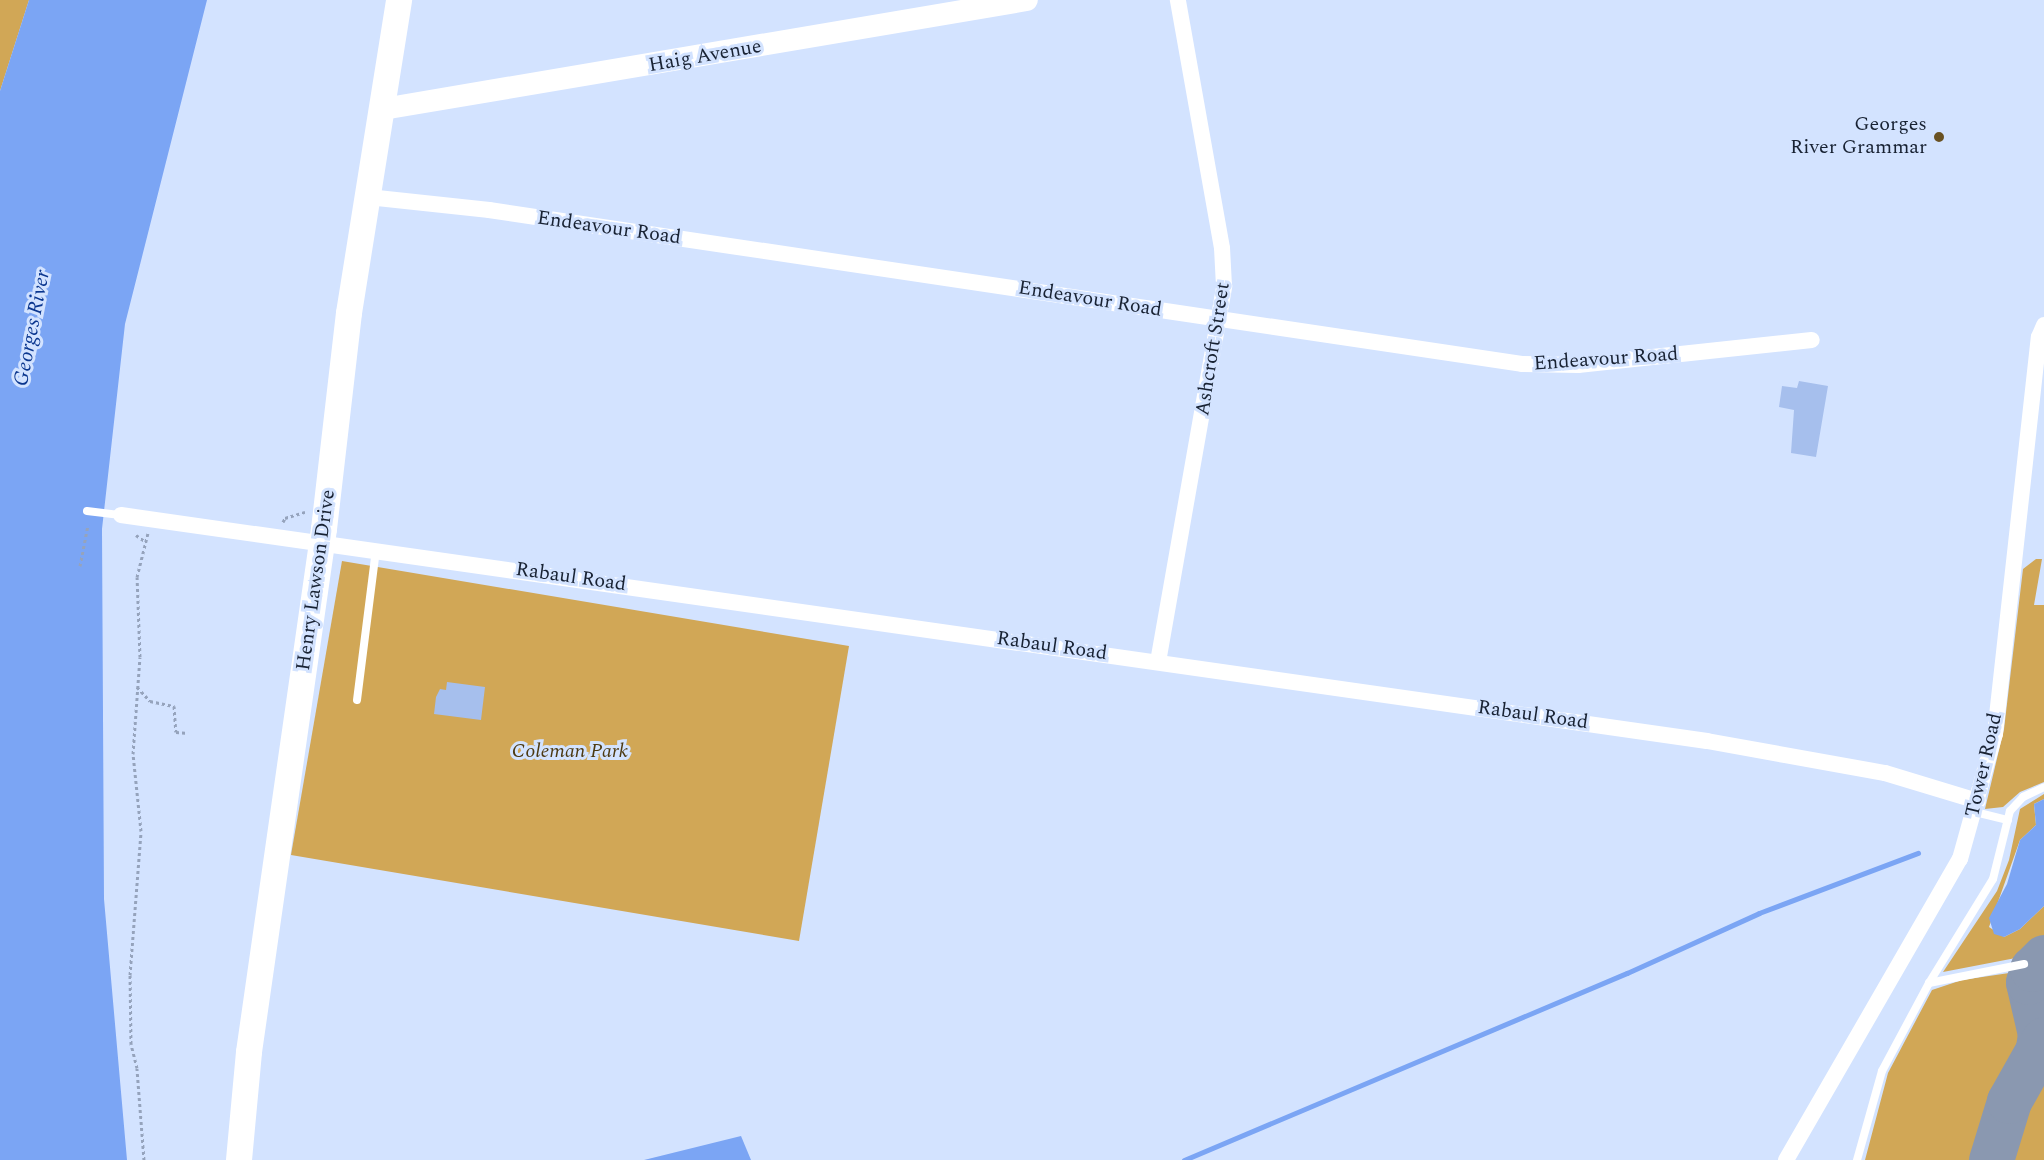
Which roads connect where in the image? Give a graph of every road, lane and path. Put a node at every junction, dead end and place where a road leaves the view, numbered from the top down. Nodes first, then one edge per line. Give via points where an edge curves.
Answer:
1 (399, 0) edge
2 (1027, 0) edge
3 (1178, 0) edge
4 (383, 109) junction
5 (368, 197) junction
6 (1220, 319) junction
7 (2044, 325) edge
8 (1812, 340) dead end
9 (87, 511) dead end
10 (121, 515) joint
11 (151, 520) junction
12 (85, 528) dead end
13 (322, 542) junction
14 (376, 550) junction
15 (80, 566) dead end
16 (1158, 662) junction
17 (136, 686) junction
18 (357, 700) dead end
19 (188, 733) dead end
20 (2044, 787) edge
21 (1976, 806) junction
22 (2008, 820) junction
23 (2024, 964) dead end
24 (1929, 983) junction
25 (144, 1160) edge
26 (238, 1160) edge
27 (1786, 1160) edge
28 (1857, 1160) edge

1 - 4 main road, Henry Lawson Drive
2 - 4 main road, Haig Avenue via 414,107
3 - 6 street, Ashcroft Street via 1224,262
4 - 5 main road, Henry Lawson Drive
5 - 6 street, Endeavour Road via 501,212
5 - 13 main road, Henry Lawson Drive via 349,313
6 - 8 street, Endeavour Road via 1541,366
6 - 16 street, Ashcroft Street
7 - 21 street, Tower Road via 1995,734
9 - 10 lane
10 - 11 street, Rabaul Road
11 - 13 street, Rabaul Road
11 - 17 path via 137,577 140,657
12 - 15 path
13 - 14 street, Rabaul Road
13 - 26 main road, Henry Lawson Drive via 249,1052
14 - 16 street, Rabaul Road
14 - 18 lane
16 - 21 street, Rabaul Road via 1707,741 1885,773
17 - 19 path via 145,698 174,706 176,732
17 - 25 path via 133,754 141,839 131,956 130,1036
20 - 22 lane via 2023,797
21 - 22 lane
21 - 27 street, Tower Road via 1960,860
22 - 24 lane via 1992,879
23 - 24 lane
24 - 28 lane via 1882,1071

